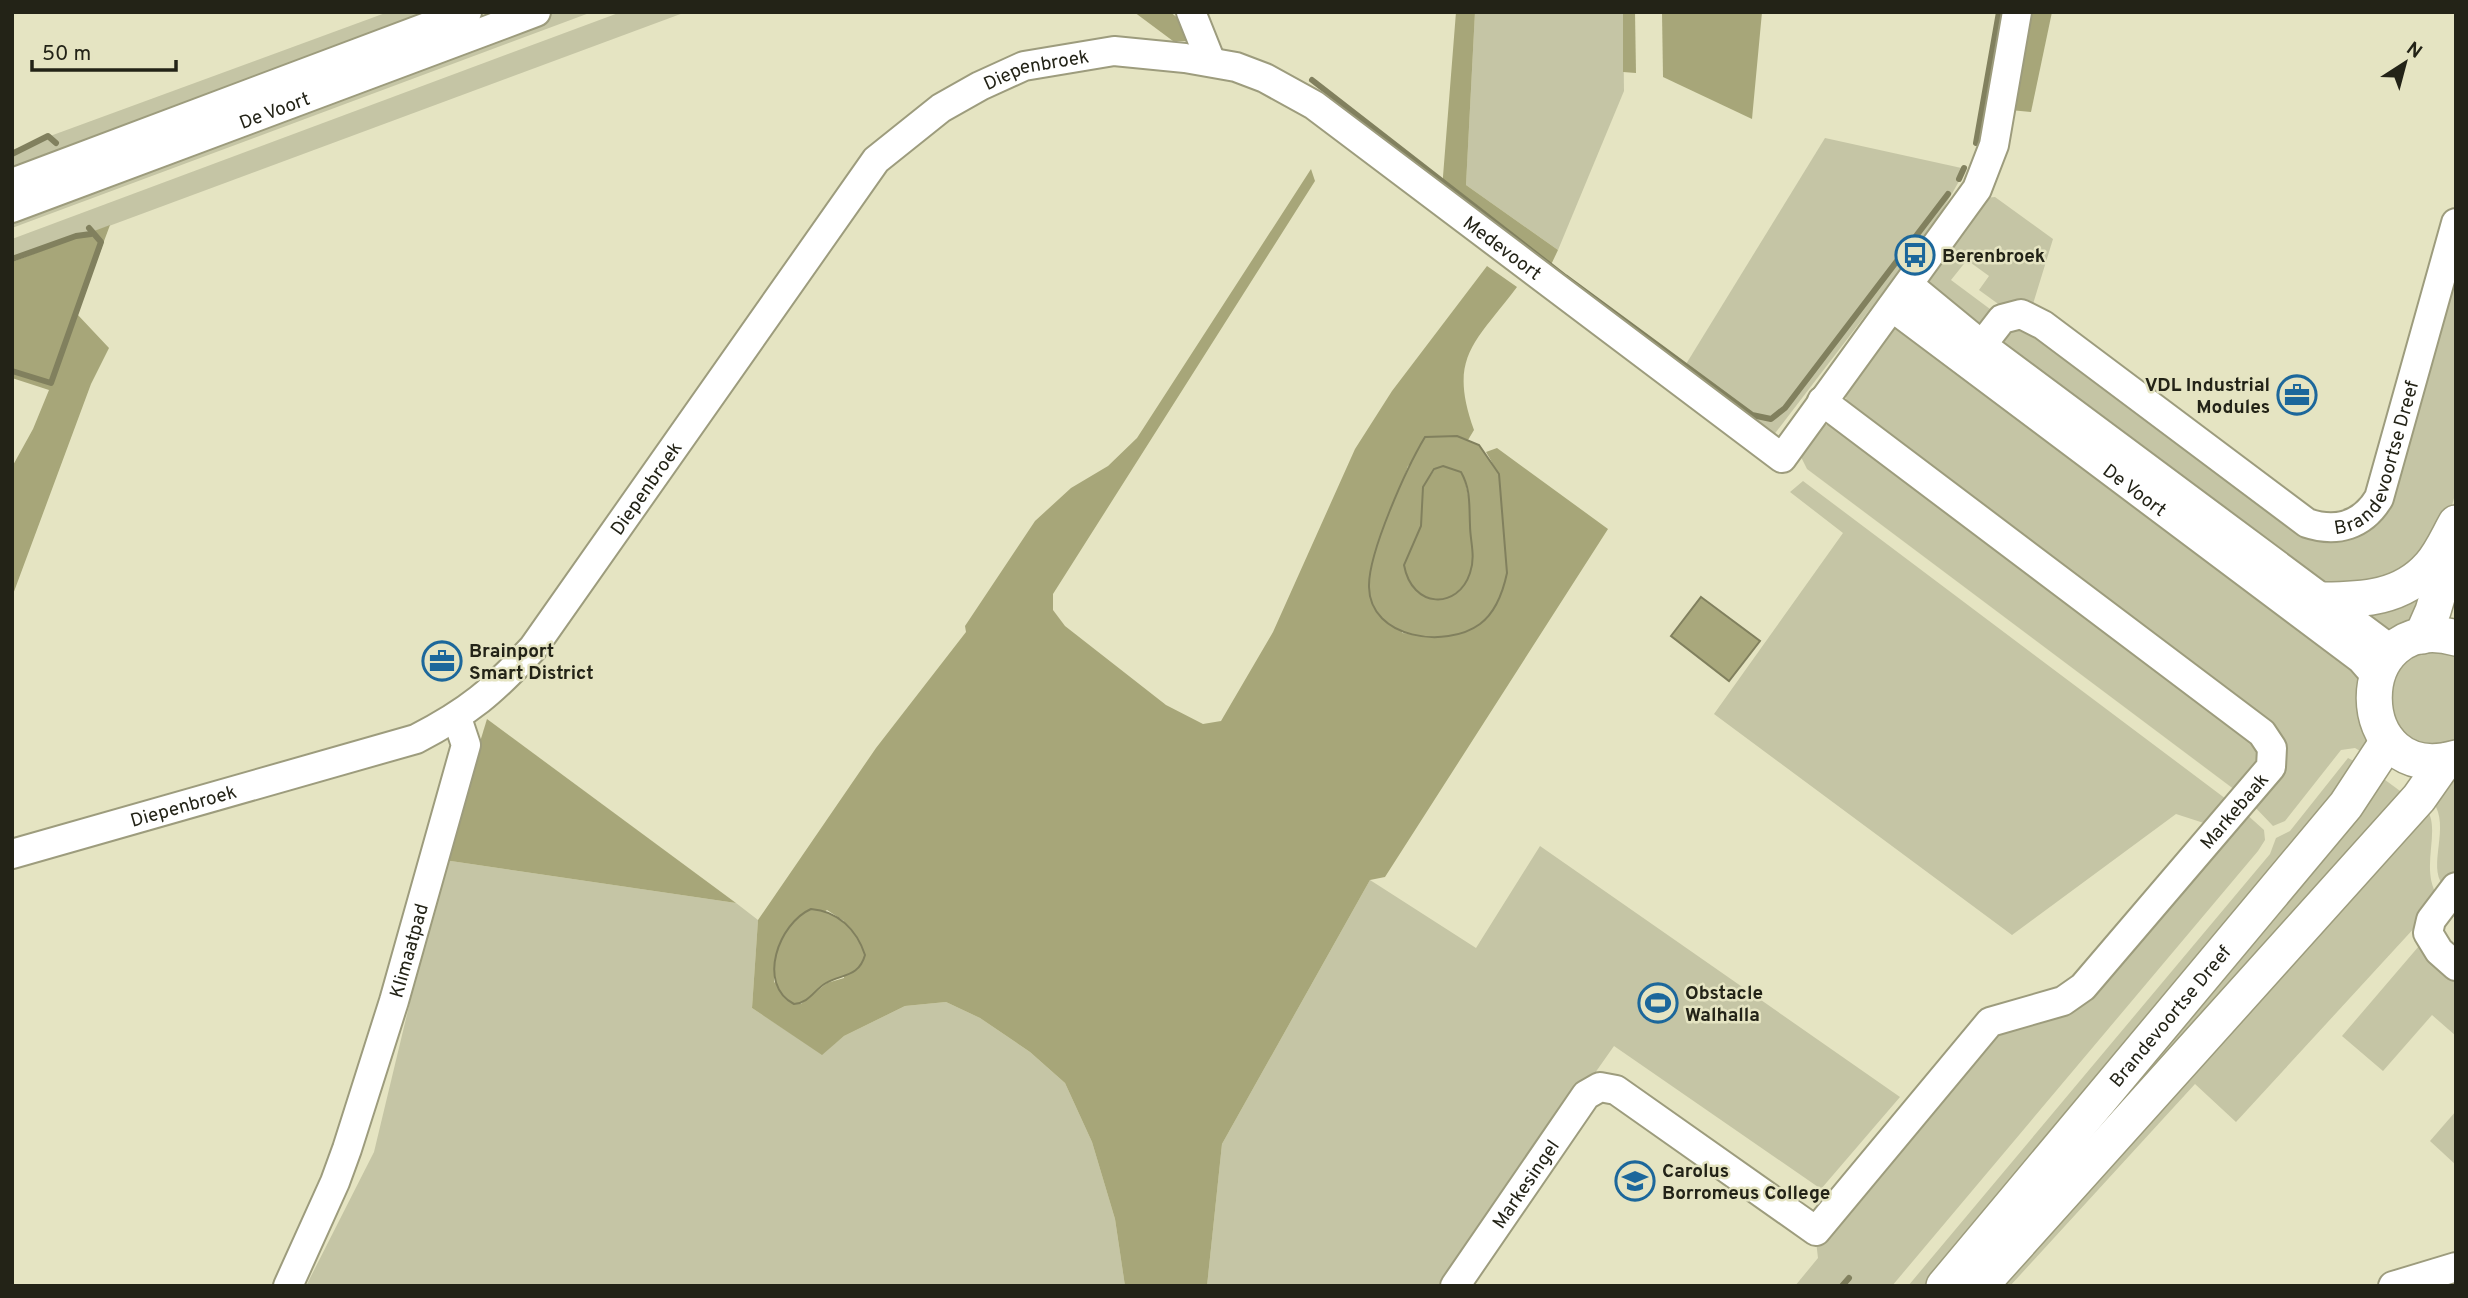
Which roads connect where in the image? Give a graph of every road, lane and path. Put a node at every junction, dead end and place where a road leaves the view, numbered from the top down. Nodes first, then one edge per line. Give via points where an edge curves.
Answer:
1 (467, 12) edge
2 (536, 12) edge
3 (1192, 12) edge
4 (2017, 12) edge
5 (1211, 62) junction
6 (12, 183) edge
7 (12, 208) edge
8 (2456, 223) edge
9 (1900, 296) junction
10 (1975, 354) junction
11 (1822, 401) junction
12 (2456, 523) edge
13 (2456, 533) edge
14 (2323, 600) junction
15 (2456, 638) edge
16 (2397, 654) junction
17 (457, 718) junction
18 (2388, 741) junction
19 (2451, 760) edge
20 (12, 854) edge
21 (2456, 887) edge
22 (2456, 966) edge
23 (1600, 1087) joint
24 (2456, 1267) edge
25 (288, 1286) edge
26 (1455, 1286) edge
27 (1944, 1286) edge
28 (1980, 1286) edge
29 (2393, 1286) edge

1 - 6 street, De Voort
2 - 7 street, De Voort
3 - 5 street
4 - 9 street via 1994,145 1977,189
5 - 11 street, Medevoort via 1265,78 1314,106 1782,458
5 - 17 street, Diepenbroek via 1114,51 1024,66 979,86 905,134 876,160 823,233 533,648 489,695
8 - 10 street, Brandevoortse Dreef via 2379,498 2370,513 2348,525 2326,530 2307,523 2043,325 2021,314 2002,319
9 - 10 street, De Voort
9 - 11 street
10 - 14 street, De Voort
10 - 16 street, De Voort via 2361,659
11 - 23 street, Markebaak via 2262,733 2272,748 2271,767 2083,987 2063,1001 1990,1022 1816,1230 1616,1090
12 - 14 main road via 2431,566 2407,584 2382,597
13 - 16 main road via 2433,611
14 - 16 street, De Voort
15 - 16 main road via 2438,634
16 - 18 main road via 2373,712
17 - 20 street, Diepenbroek via 416,739
17 - 25 street, Klimaatpad via 466,745 394,1001 335,1182
18 - 19 main road via 2414,758
18 - 27 main road, Brandevoortse Dreef via 2346,805
19 - 28 main road, Brandevoortse Dreef
21 - 22 street via 2431,920 2428,933
23 - 26 street, Markesingel via 1586,1095
24 - 29 street

